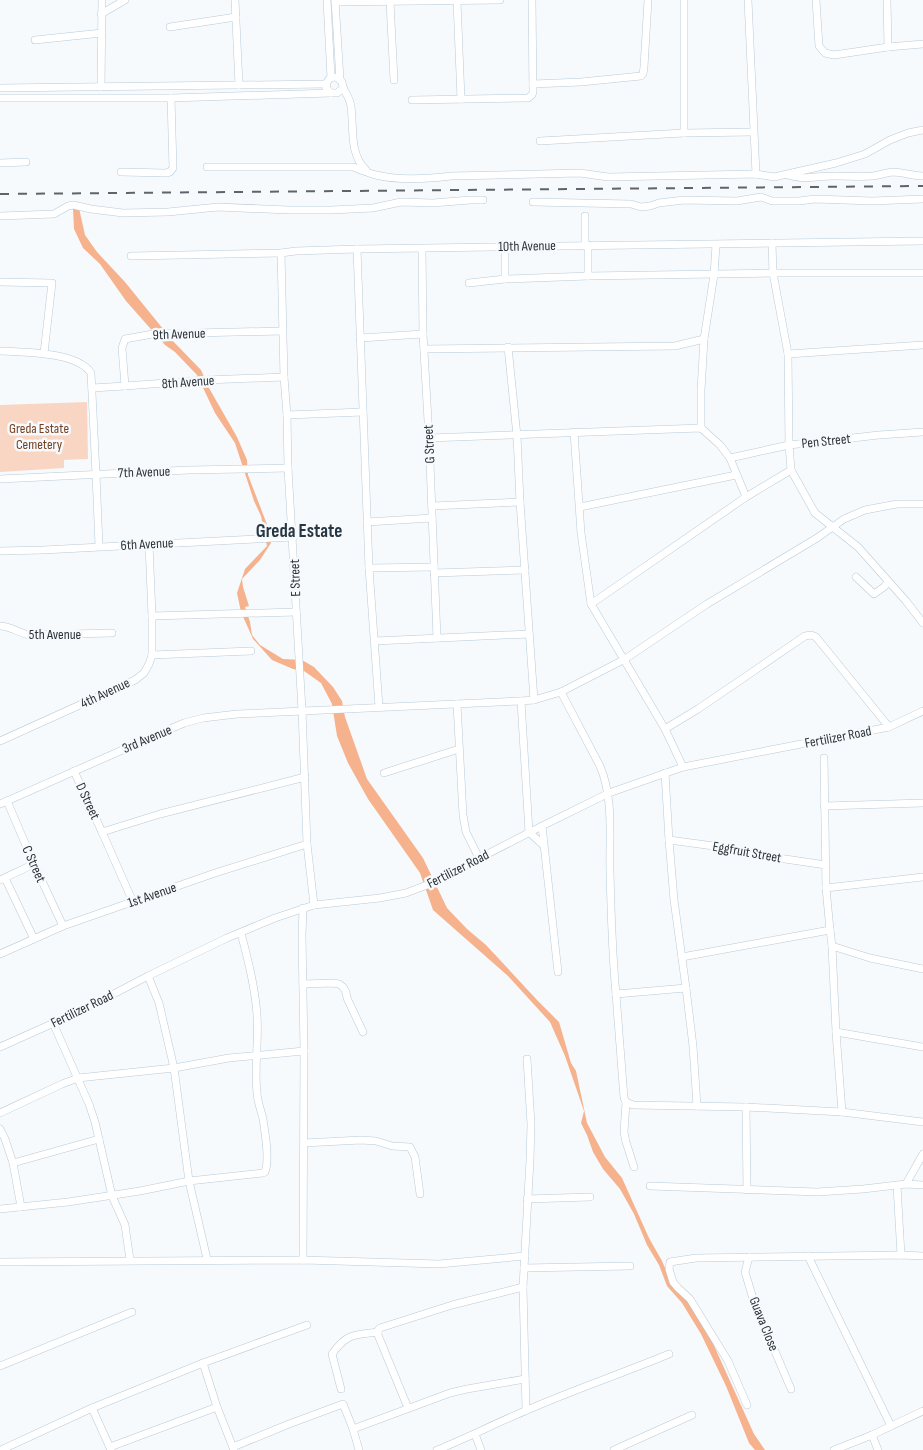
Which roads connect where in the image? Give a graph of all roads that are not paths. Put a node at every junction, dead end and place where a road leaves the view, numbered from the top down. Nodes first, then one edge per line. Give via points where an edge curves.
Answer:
1 (102, 0) edge
2 (125, 0) edge
3 (235, 0) edge
4 (327, 0) edge
5 (500, 0) edge
6 (532, 0) edge
7 (648, 0) edge
8 (684, 0) edge
9 (748, 0) edge
10 (816, 0) edge
11 (887, 0) edge
12 (335, 1) edge
13 (458, 1) edge
14 (390, 2) junction
15 (102, 14) junction
16 (236, 17) junction
17 (170, 27) dead end
18 (102, 33) junction
19 (35, 40) dead end
20 (923, 44) edge
21 (888, 48) junction
22 (330, 78) junction
23 (340, 80) junction
24 (394, 80) dead end
25 (326, 84) junction
26 (533, 84) junction
27 (239, 85) junction
28 (101, 87) junction
29 (0, 88) edge
30 (342, 88) junction
31 (331, 93) junction
32 (0, 98) edge
33 (171, 98) junction
34 (461, 99) junction
35 (412, 100) dead end
36 (923, 130) edge
37 (753, 132) junction
38 (684, 133) junction
39 (540, 141) dead end
40 (26, 162) dead end
41 (0, 163) edge
42 (207, 167) dead end
43 (121, 172) dead end
44 (368, 172) junction
45 (756, 174) junction
46 (787, 175) junction
47 (923, 176) edge
48 (923, 199) edge
49 (484, 200) dead end
50 (533, 202) dead end
51 (0, 216) edge
52 (585, 216) dead end
53 (923, 241) edge
54 (772, 244) junction
55 (587, 245) junction
56 (716, 245) junction
57 (505, 247) junction
58 (357, 249) junction
59 (422, 249) junction
60 (281, 253) junction
61 (131, 256) dead end
62 (773, 273) junction
63 (923, 274) edge
64 (714, 275) junction
65 (588, 276) junction
66 (505, 279) junction
67 (0, 282) edge
68 (469, 284) dead end
69 (282, 331) junction
70 (423, 334) junction
71 (360, 338) junction
72 (704, 339) junction
73 (923, 344) edge
74 (508, 347) junction
75 (424, 348) junction
76 (0, 352) edge
77 (44, 353) junction
78 (788, 354) junction
79 (284, 378) junction
80 (125, 386) junction
81 (92, 388) junction
82 (364, 412) junction
83 (287, 414) junction
84 (701, 428) junction
85 (574, 432) junction
86 (923, 432) edge
87 (517, 436) junction
88 (429, 438) junction
89 (789, 445) junction
90 (730, 458) junction
91 (288, 468) junction
92 (791, 470) junction
93 (96, 474) junction
94 (736, 475) junction
95 (0, 479) edge
96 (746, 497) junction
97 (520, 502) junction
98 (923, 504) edge
99 (432, 506) junction
100 (580, 508) junction
101 (432, 518) junction
102 (367, 522) junction
103 (833, 527) junction
104 (293, 537) junction
105 (149, 544) junction
106 (98, 546) junction
107 (0, 551) edge
108 (369, 568) junction
109 (434, 570) junction
110 (525, 570) junction
111 (856, 577) dead end
112 (888, 582) junction
113 (591, 604) junction
114 (296, 612) junction
115 (152, 616) junction
116 (923, 623) edge
117 (0, 626) edge
118 (112, 633) dead end
119 (529, 634) junction
120 (437, 638) junction
121 (375, 641) junction
122 (251, 651) dead end
123 (152, 655) junction
124 (624, 659) junction
125 (562, 692) junction
126 (534, 700) junction
127 (521, 701) junction
128 (457, 704) junction
129 (379, 707) junction
130 (302, 710) junction
131 (923, 711) edge
132 (889, 727) junction
133 (665, 729) junction
134 (0, 741) edge
135 (459, 749) junction
136 (824, 758) dead end
137 (683, 767) junction
138 (74, 771) junction
139 (384, 773) dead end
140 (666, 773) junction
141 (305, 777) junction
142 (609, 793) junction
143 (3, 802) edge
144 (923, 803) edge
145 (824, 806) junction
146 (542, 826) junction
147 (102, 832) junction
148 (529, 832) junction
149 (669, 840) junction
150 (307, 844) junction
151 (543, 845) junction
152 (479, 858) junction
153 (34, 864) junction
154 (826, 865) junction
155 (923, 877) edge
156 (2, 879) edge
157 (826, 888) junction
158 (133, 902) junction
159 (314, 904) junction
160 (303, 908) junction
161 (64, 926) junction
162 (830, 930) junction
163 (241, 932) junction
164 (34, 939) junction
165 (832, 946) junction
166 (0, 954) edge
167 (682, 957) junction
168 (923, 969) edge
169 (558, 972) dead end
170 (148, 976) junction
171 (303, 984) junction
172 (686, 988) junction
173 (616, 994) junction
174 (53, 1023) junction
175 (363, 1032) dead end
176 (836, 1032) junction
177 (0, 1047) edge
178 (923, 1048) edge
179 (304, 1051) junction
180 (256, 1056) junction
181 (527, 1059) dead end
182 (174, 1068) junction
183 (78, 1078) junction
184 (626, 1102) junction
185 (697, 1106) junction
186 (746, 1107) junction
187 (842, 1112) junction
188 (0, 1113) edge
189 (923, 1122) edge
190 (0, 1129) edge
191 (99, 1140) junction
192 (304, 1143) junction
193 (923, 1154) edge
194 (13, 1163) junction
195 (634, 1168) dead end
196 (190, 1181) junction
197 (906, 1184) junction
198 (923, 1185) edge
199 (650, 1186) dead end
200 (897, 1186) junction
201 (747, 1190) junction
202 (420, 1194) dead end
203 (112, 1196) junction
204 (590, 1197) dead end
205 (527, 1200) junction
206 (21, 1207) junction
207 (0, 1209) edge
208 (901, 1255) junction
209 (525, 1256) junction
210 (808, 1256) junction
211 (923, 1256) edge
212 (749, 1257) junction
213 (130, 1260) junction
214 (207, 1260) junction
215 (303, 1260) junction
216 (0, 1262) edge
217 (630, 1266) dead end
218 (524, 1268) junction
219 (523, 1287) junction
220 (132, 1312) dead end
221 (307, 1325) dead end
222 (378, 1332) junction
223 (669, 1354) dead end
224 (203, 1363) junction
225 (0, 1366) edge
226 (525, 1380) junction
227 (341, 1389) dead end
228 (791, 1389) dead end
229 (747, 1405) dead end
230 (217, 1407) junction
231 (92, 1408) junction
232 (408, 1408) junction
233 (526, 1410) junction
234 (923, 1412) edge
235 (692, 1415) dead end
236 (892, 1426) junction
237 (353, 1429) junction
238 (475, 1434) junction
239 (872, 1435) junction
240 (110, 1448) edge
241 (234, 1448) edge
242 (1, 1450) edge
243 (359, 1450) edge
244 (437, 1450) edge
245 (481, 1450) edge
246 (614, 1450) edge
247 (834, 1450) edge
248 (878, 1450) edge

1 - 15 street
2 - 15 street
3 - 16 street
4 - 22 street
5 - 13 street
6 - 26 street
7 - 26 street via 643,74
8 - 38 street
9 - 37 street
10 - 21 street via 819,46 825,54
11 - 21 street
12 - 14 street
12 - 23 street
13 - 14 street
13 - 34 street
14 - 24 street
15 - 18 street
16 - 17 street
16 - 27 street
18 - 19 street
18 - 28 street
20 - 21 street
22 - 23 street
22 - 25 street
23 - 30 street
25 - 27 street
25 - 31 street
26 - 34 street via 532,95 528,98
27 - 28 street
28 - 29 street
30 - 31 street
30 - 44 street via 349,98 352,135 360,165
31 - 33 street
32 - 33 street
33 - 43 street via 173,168 166,173
34 - 35 street
36 - 46 street via 890,140 848,160
37 - 38 street
37 - 45 street
38 - 39 street
40 - 41 street
42 - 44 street via 353,167
44 - 45 street via 414,179 580,173 608,177
45 - 46 street
46 - 47 street via 798,178 901,172
48 - 50 street via 772,201 761,197 737,201 684,200 641,207 631,204
49 - 51 street via 401,202 373,208 331,210 218,207 123,213 73,205 54,214
52 - 55 street
53 - 54 street, 10th Avenue
54 - 56 street, 10th Avenue
54 - 62 street
55 - 56 street, 10th Avenue
55 - 57 street, 10th Avenue
55 - 65 street
56 - 64 street
57 - 59 street, 10th Avenue
57 - 66 street
58 - 59 street, 10th Avenue
58 - 60 street, 10th Avenue
58 - 71 street
59 - 70 street, G Street
60 - 61 street, 10th Avenue
60 - 69 street, E Street
62 - 63 street
62 - 64 street
62 - 78 street
64 - 65 street
64 - 72 street
65 - 66 street
66 - 68 street
67 - 77 street via 52,283
69 - 79 street, E Street
69 - 80 street, 9th Avenue via 153,334 125,338 122,348
70 - 71 street
70 - 75 street, G Street
71 - 82 street
72 - 74 street via 675,346
72 - 84 street
73 - 78 street
74 - 75 street
74 - 87 street
75 - 88 street, G Street
76 - 77 street
77 - 81 street via 87,367 91,373
78 - 89 street
79 - 80 street, 8th Avenue
79 - 83 street, E Street
80 - 81 street, 8th Avenue
81 - 93 street
82 - 83 street
82 - 102 street
83 - 91 street, E Street
84 - 85 street
84 - 90 street
85 - 87 street
85 - 100 street
86 - 89 street, Pen Street
87 - 88 street
87 - 97 street
88 - 99 street, G Street
89 - 90 street, Pen Street
89 - 92 street
90 - 94 street
91 - 93 street, 7th Avenue
91 - 104 street, E Street
92 - 96 street
92 - 103 street via 815,513
93 - 95 street, 7th Avenue
93 - 106 street
94 - 96 street
94 - 100 street
96 - 113 street
97 - 99 street
97 - 110 street
98 - 103 street, 3rd Avenue via 897,504 865,510
99 - 101 street, G Street
100 - 113 street
101 - 102 street
101 - 109 street, G Street
102 - 108 street
103 - 112 street via 858,547
103 - 124 street, 3rd Avenue
104 - 105 street, 6th Avenue
104 - 114 street, E Street
105 - 106 street, 6th Avenue
105 - 115 street, 4th Avenue
106 - 107 street, 6th Avenue
108 - 109 street
108 - 121 street
109 - 110 street
109 - 120 street, G Street
110 - 119 street
111 - 112 street via 874,594
112 - 116 street
113 - 124 street
114 - 115 street
114 - 130 street, E Street
115 - 123 street, 4th Avenue
117 - 118 street, 5th Avenue via 30,635
119 - 120 street
119 - 126 street
120 - 121 street
121 - 129 street
122 - 123 street
123 - 134 street, 4th Avenue via 144,673 135,680
124 - 125 street, 3rd Avenue
124 - 133 street
125 - 126 street, 3rd Avenue
125 - 142 street via 600,766
126 - 127 street, 3rd Avenue
127 - 128 street, 3rd Avenue
127 - 148 street
128 - 129 street, 3rd Avenue
128 - 135 street
129 - 130 street, 3rd Avenue
130 - 138 street, 3rd Avenue via 237,714 184,723
130 - 141 street, E Street
131 - 132 street, Fertilizer Road
132 - 133 street via 816,637 811,635
132 - 137 street, Fertilizer Road
133 - 137 street
135 - 139 street
135 - 152 street via 466,832
136 - 145 street
137 - 140 street, Fertilizer Road
138 - 143 street, 3rd Avenue
138 - 147 street, D Street
140 - 142 street, Fertilizer Road
140 - 149 street
141 - 147 street
141 - 150 street, E Street
142 - 146 street, Fertilizer Road
142 - 173 street
143 - 153 street, C Street
144 - 145 street
145 - 154 street
146 - 148 street, Fertilizer Road
146 - 151 street
147 - 158 street, D Street
148 - 151 street
148 - 152 street, Fertilizer Road
149 - 154 street, Eggfruit Street
149 - 167 street
150 - 158 street, 1st Avenue
150 - 159 street, E Street
151 - 169 street
152 - 159 street, Fertilizer Road via 406,893
153 - 156 street
153 - 161 street, C Street
154 - 157 street
155 - 157 street
156 - 164 street
157 - 162 street
158 - 161 street, 1st Avenue
159 - 160 street, Fertilizer Road
160 - 163 street, Fertilizer Road
160 - 171 street
161 - 164 street, 1st Avenue
162 - 165 street
162 - 167 street
163 - 170 street, Fertilizer Road
163 - 180 street via 257,1014
164 - 166 street, 1st Avenue
165 - 168 street
165 - 176 street
167 - 172 street
170 - 174 street, Fertilizer Road
170 - 182 street
171 - 175 street via 333,982 343,987
171 - 179 street
172 - 173 street
172 - 185 street
173 - 184 street
174 - 177 street, Fertilizer Road
174 - 183 street
176 - 178 street
176 - 187 street
179 - 180 street
179 - 192 street
180 - 182 street
180 - 196 street via 266,1170 263,1173
181 - 205 street via 531,1124
182 - 183 street
182 - 196 street
183 - 188 street
183 - 191 street
184 - 185 street via 633,1105
184 - 195 street via 624,1132
185 - 186 street
186 - 187 street
186 - 201 street
187 - 189 street
190 - 194 street
191 - 194 street
191 - 203 street
192 - 202 street via 361,1140 410,1147
192 - 215 street
193 - 197 street
194 - 206 street
196 - 203 street
196 - 214 street
197 - 198 street
197 - 200 street
199 - 201 street
200 - 201 street via 817,1192
200 - 208 street
203 - 206 street
203 - 213 street via 125,1225
204 - 205 street
205 - 209 street
206 - 207 street
208 - 210 street
208 - 211 street
209 - 215 street via 439,1264
209 - 218 street
210 - 212 street
210 - 236 street
212 - 228 street, Guava Close via 745,1272 754,1302
212 - 229 street via 674,1261 670,1262 668,1269 673,1282 690,1299 728,1361
213 - 214 street
213 - 216 street
214 - 215 street
217 - 218 street
218 - 219 street
219 - 222 street via 452,1305 380,1328
219 - 226 street
220 - 225 street
221 - 224 street
222 - 227 street via 347,1338 332,1354
222 - 232 street
223 - 233 street
224 - 230 street
224 - 231 street
226 - 232 street via 450,1393
226 - 233 street
230 - 240 street
230 - 241 street
231 - 240 street
231 - 242 street
232 - 237 street
233 - 238 street
234 - 236 street
235 - 246 street
236 - 239 street
237 - 241 street via 343,1404 339,1404
237 - 243 street
238 - 244 street
238 - 245 street
239 - 247 street
239 - 248 street

